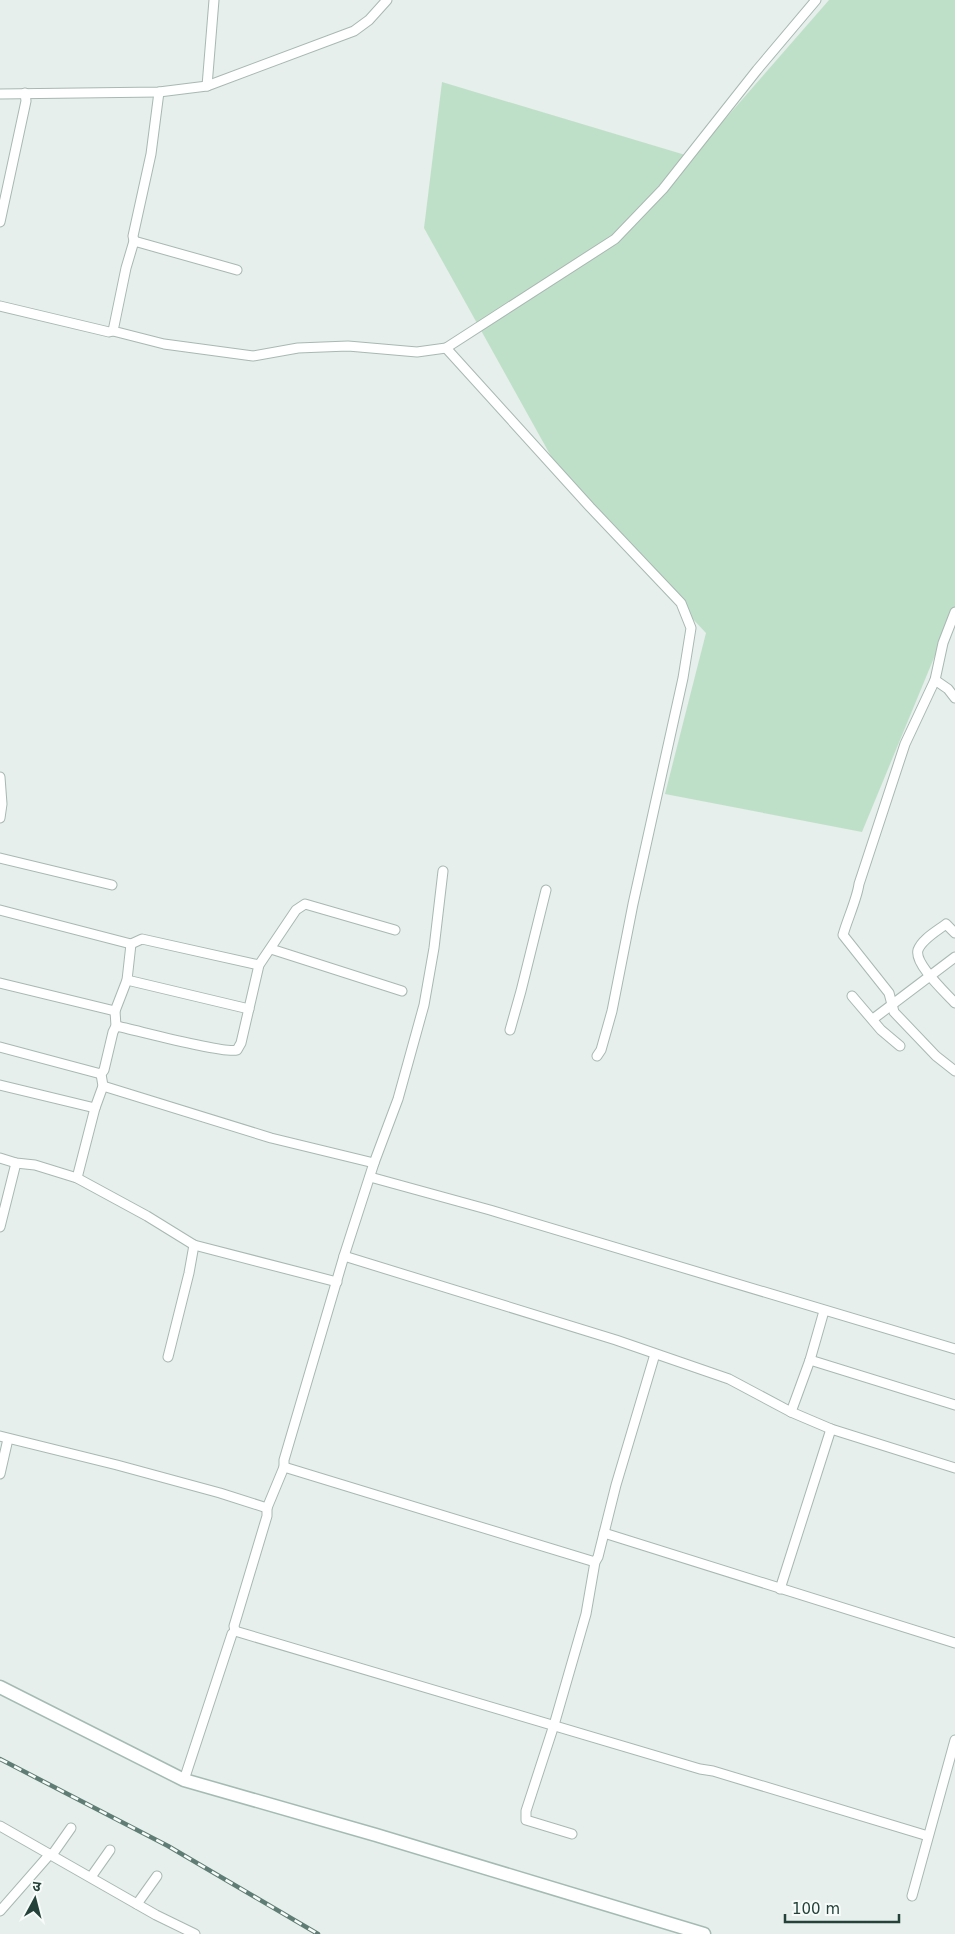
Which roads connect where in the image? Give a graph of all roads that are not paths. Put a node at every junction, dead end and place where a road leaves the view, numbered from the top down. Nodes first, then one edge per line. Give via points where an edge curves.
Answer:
1 (214, 0) edge
2 (387, 0) edge
3 (816, 0) edge
4 (207, 86) junction
5 (159, 92) junction
6 (26, 93) junction
7 (0, 94) edge
8 (0, 222) edge
9 (134, 241) junction
10 (238, 270) dead end
11 (0, 306) edge
12 (113, 331) junction
13 (446, 348) junction
14 (955, 612) edge
15 (935, 680) junction
16 (955, 698) edge
17 (0, 777) edge
18 (0, 818) edge
19 (0, 858) edge
20 (443, 871) dead end
21 (112, 885) dead end
22 (546, 890) dead end
23 (0, 910) edge
24 (395, 930) dead end
25 (955, 933) edge
26 (131, 944) junction
27 (271, 949) junction
28 (955, 957) edge
29 (259, 965) junction
30 (929, 975) junction
31 (127, 980) junction
32 (0, 983) edge
33 (402, 991) dead end
34 (852, 996) dead end
35 (891, 1003) junction
36 (955, 1003) edge
37 (249, 1009) junction
38 (115, 1011) junction
39 (873, 1018) junction
40 (116, 1026) junction
41 (510, 1030) dead end
42 (900, 1046) dead end
43 (0, 1047) edge
44 (597, 1056) dead end
45 (955, 1071) edge
46 (101, 1074) junction
47 (0, 1085) edge
48 (103, 1086) junction
49 (95, 1108) junction
50 (0, 1158) edge
51 (16, 1163) junction
52 (374, 1163) junction
53 (77, 1178) junction
54 (370, 1178) junction
55 (0, 1227) edge
56 (194, 1245) junction
57 (344, 1256) junction
58 (337, 1282) junction
59 (824, 1311) junction
60 (955, 1349) edge
61 (655, 1354) junction
62 (168, 1357) dead end
63 (810, 1360) junction
64 (955, 1405) edge
65 (791, 1412) junction
66 (831, 1429) junction
67 (4, 1438) edge
68 (284, 1467) junction
69 (955, 1468) edge
70 (0, 1474) edge
71 (267, 1508) junction
72 (604, 1533) junction
73 (595, 1562) junction
74 (780, 1589) junction
75 (235, 1631) junction
76 (955, 1643) edge
77 (0, 1687) edge
78 (554, 1726) junction
79 (955, 1740) edge
80 (184, 1780) junction
81 (0, 1826) edge
82 (71, 1828) dead end
83 (572, 1834) dead end
84 (928, 1836) junction
85 (110, 1850) dead end
86 (51, 1854) junction
87 (157, 1876) dead end
88 (91, 1877) junction
89 (912, 1896) dead end
90 (137, 1904) junction
91 (0, 1911) edge
92 (194, 1934) edge
93 (704, 1934) edge

1 - 4 street
2 - 4 street via 354,31
3 - 13 street via 662,189 615,239
4 - 5 street
5 - 6 street
5 - 9 street
6 - 7 street
6 - 8 street
9 - 10 street
9 - 12 street
11 - 12 street
12 - 13 street via 164,344 253,356 298,348 340,346 417,352
13 - 44 street via 681,603 691,628 612,1011
14 - 15 street via 943,643
15 - 16 street
15 - 35 street via 905,744 842,936 889,993
17 - 18 street
19 - 21 street
20 - 52 street via 424,1006 398,1099
22 - 41 street
23 - 26 street
24 - 27 street via 305,904 296,910
25 - 30 street via 946,924 922,943 918,950 919,960
26 - 29 street via 142,939
26 - 31 street
27 - 29 street
27 - 33 street
28 - 30 street
29 - 37 street
30 - 35 street
30 - 36 street
31 - 37 street
31 - 38 street
32 - 38 street
34 - 39 street
35 - 39 street
35 - 45 street via 894,1012
37 - 40 street via 241,1043 233,1051
38 - 40 street
39 - 42 street via 881,1030
40 - 46 street
43 - 46 street
46 - 48 street
47 - 49 street
48 - 49 street
48 - 52 street via 271,1138
49 - 53 street
50 - 51 street
51 - 53 street via 35,1165
51 - 55 street
52 - 54 street
53 - 56 street
54 - 57 street
54 - 59 street via 490,1210
56 - 58 street
56 - 62 street
57 - 58 street
57 - 61 street
58 - 68 street
59 - 60 street
59 - 63 street
61 - 65 street via 729,1379
61 - 72 street
63 - 64 street
63 - 65 street
65 - 66 street
66 - 69 street
66 - 74 street
67 - 70 street
67 - 71 street via 117,1465
68 - 71 street
68 - 73 street
71 - 75 street
72 - 73 street
72 - 74 street
73 - 78 street via 586,1614
74 - 76 street
75 - 78 street
75 - 80 street
77 - 80 street
78 - 83 street via 526,1811 526,1820
78 - 84 street
79 - 84 street
80 - 93 street
81 - 86 street
82 - 86 street
84 - 89 street
85 - 88 street
86 - 88 street
86 - 91 street
87 - 90 street
88 - 90 street
90 - 92 street

